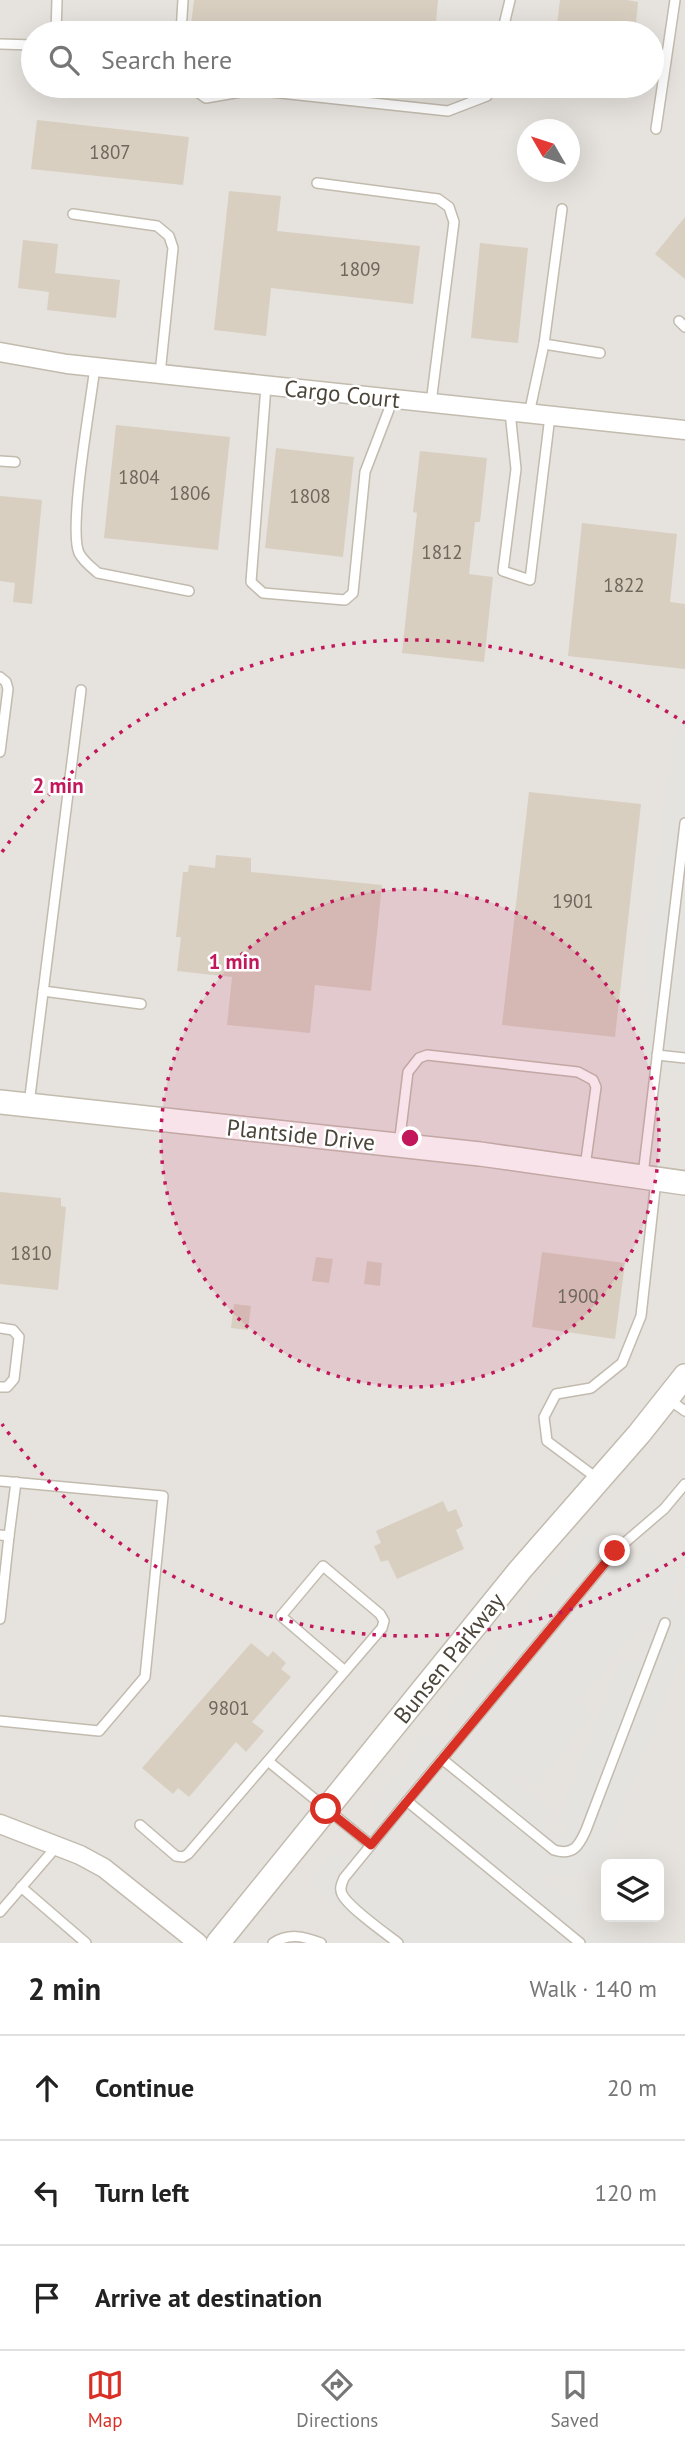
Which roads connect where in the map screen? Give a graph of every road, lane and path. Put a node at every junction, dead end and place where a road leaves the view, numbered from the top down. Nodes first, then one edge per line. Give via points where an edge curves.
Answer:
1 (57, 0) edge
2 (183, 0) edge
3 (510, 0) edge
4 (676, 0) edge
5 (56, 21) edge
6 (182, 21) edge
7 (505, 21) edge
8 (0, 44) edge
9 (21, 45) edge
10 (664, 77) edge
11 (327, 98) edge
12 (482, 98) edge
13 (661, 98) edge
14 (656, 129) dead end
15 (317, 183) dead end
16 (562, 209) dead end
17 (73, 214) dead end
18 (544, 344) junction
19 (0, 352) edge
20 (600, 353) dead end
21 (95, 367) junction
22 (160, 374) junction
23 (266, 386) junction
24 (393, 399) junction
25 (431, 403) junction
26 (510, 412) junction
27 (529, 414) junction
28 (551, 416) junction
29 (685, 430) edge
30 (0, 461) edge
31 (15, 462) dead end
32 (189, 591) dead end
33 (0, 677) edge
34 (81, 690) dead end
35 (0, 752) edge
36 (685, 823) edge
37 (43, 990) junction
38 (141, 1004) dead end
39 (657, 1055) junction
40 (685, 1058) edge
41 (0, 1102) edge
42 (28, 1105) junction
43 (398, 1145) junction
44 (585, 1169) junction
45 (650, 1178) junction
46 (685, 1183) edge
47 (0, 1328) edge
48 (685, 1376) edge
49 (0, 1387) edge
50 (676, 1405) edge
51 (598, 1479) junction
52 (0, 1481) edge
53 (16, 1482) junction
54 (685, 1484) edge
55 (5, 1536) edge
56 (0, 1619) edge
57 (665, 1623) dead end
58 (345, 1671) junction
59 (0, 1721) edge
60 (442, 1759) junction
61 (268, 1761) junction
62 (407, 1801) junction
63 (326, 1809) junction
64 (0, 1824) edge
65 (140, 1825) dead end
66 (371, 1845) junction
67 (57, 1846) junction
68 (21, 1887) junction
69 (0, 1912) edge
70 (86, 1943) edge
71 (198, 1943) edge
72 (218, 1943) edge
73 (272, 1943) edge
74 (321, 1943) edge
75 (398, 1943) edge
76 (580, 1943) edge

1 - 5 lane
2 - 6 lane
3 - 7 lane
4 - 10 lane
8 - 9 lane
11 - 12 lane via 448,111
13 - 14 lane
15 - 25 lane via 438,199 449,207 454,222
16 - 18 lane
17 - 22 lane via 157,226 169,236 173,248
18 - 20 lane
18 - 27 lane
19 - 21 street, Cargo Court
21 - 22 street, Cargo Court
21 - 32 lane via 76,520 78,551 98,572
22 - 23 street, Cargo Court
23 - 24 street, Cargo Court
23 - 24 lane via 251,582 263,593 345,600 353,593 365,472
24 - 25 street, Cargo Court
25 - 26 street, Cargo Court
26 - 27 street, Cargo Court
26 - 28 lane via 516,469 503,571 530,579
27 - 28 street, Cargo Court
28 - 29 street, Cargo Court
30 - 31 lane
33 - 35 lane via 8,689
34 - 37 lane
36 - 39 lane
37 - 38 lane
37 - 42 lane
39 - 40 lane
39 - 45 lane
41 - 42 street, Plantside Drive
42 - 43 street, Plantside Drive
43 - 44 street, Plantside Drive
43 - 44 lane via 408,1072 419,1058 427,1055 578,1072 596,1087
44 - 45 street, Plantside Drive
45 - 46 street, Plantside Drive
45 - 51 lane via 641,1316 622,1363 591,1388 556,1394 544,1417 547,1441
47 - 49 lane via 13,1330 19,1337 14,1379
48 - 50 street, Bunsen Parkway
50 - 51 street, Bunsen Parkway
51 - 63 street, Bunsen Parkway
52 - 53 lane
53 - 55 lane
53 - 59 lane via 163,1496 145,1677 99,1731
54 - 60 lane via 664,1509 615,1551
55 - 56 lane
57 - 60 lane via 586,1830 572,1852 554,1850
58 - 58 lane via 384,1620 323,1566 281,1616
58 - 61 lane
60 - 62 lane
61 - 63 lane
61 - 65 lane via 183,1857
62 - 66 lane
62 - 76 lane
63 - 66 lane
63 - 72 street, Bunsen Parkway
64 - 67 street
66 - 75 lane via 344,1878 342,1895
67 - 68 lane
67 - 71 street via 104,1868
68 - 69 lane
68 - 70 lane
73 - 74 lane via 297,1936

